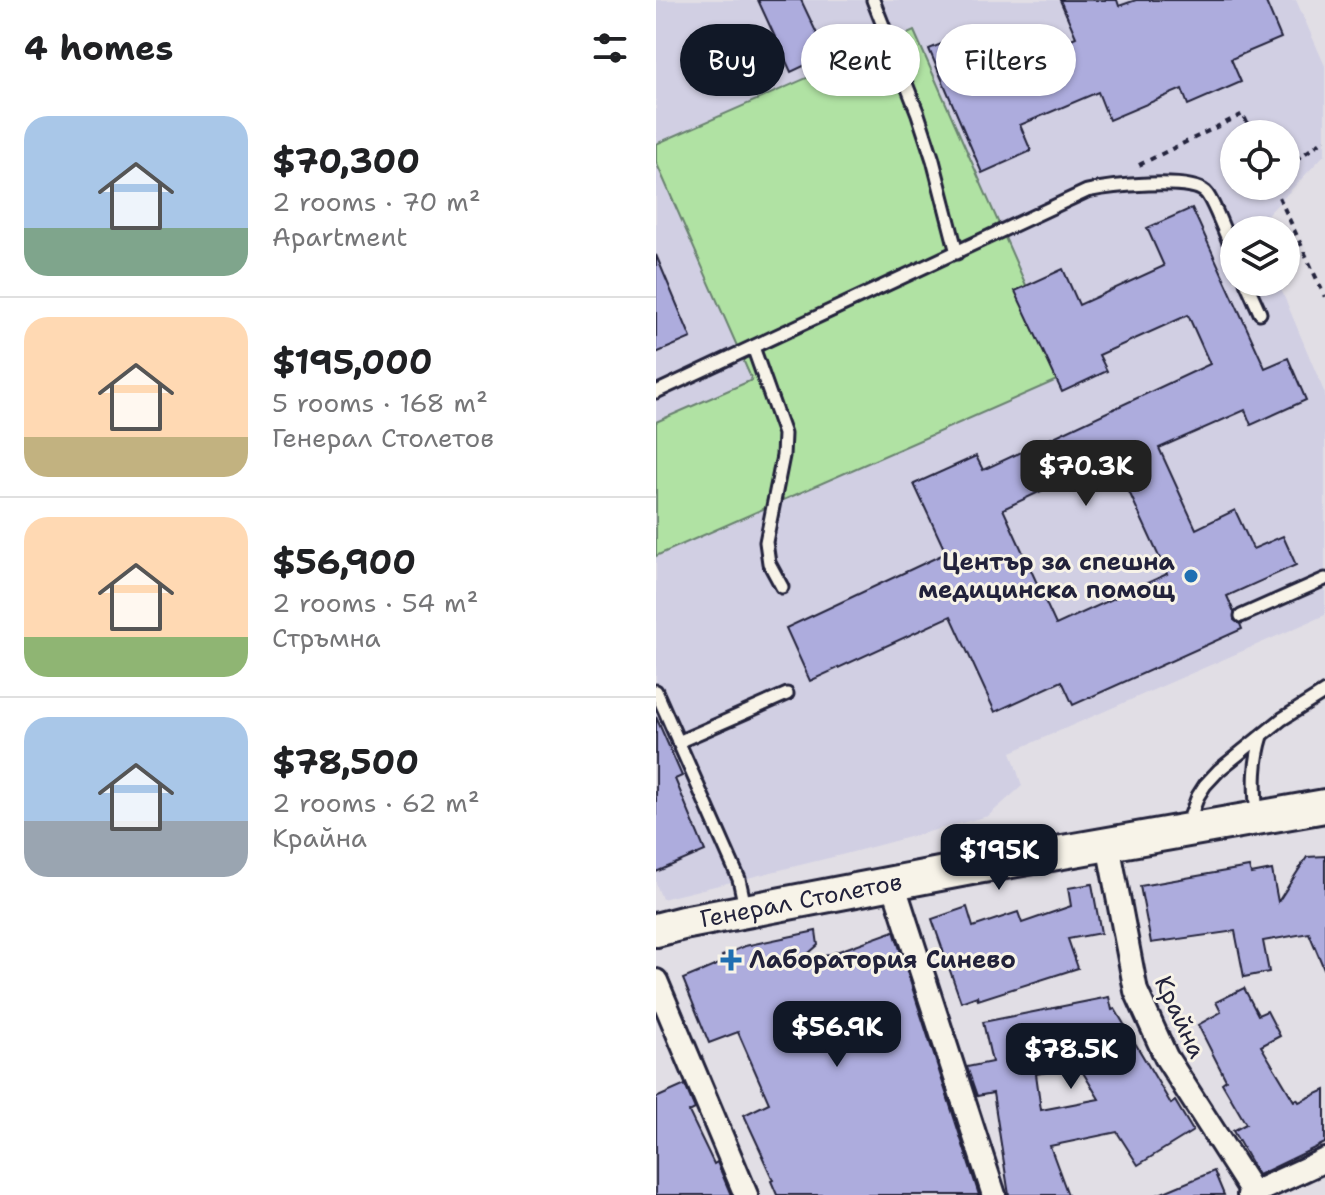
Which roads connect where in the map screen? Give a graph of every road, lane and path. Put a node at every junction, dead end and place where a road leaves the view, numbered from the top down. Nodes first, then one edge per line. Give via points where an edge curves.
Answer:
1 (873, 0) edge
2 (1231, 120) edge
3 (1246, 120) edge
4 (1220, 125) edge
5 (1325, 139) edge
6 (1300, 157) edge
7 (1129, 170) dead end
8 (1280, 200) edge
9 (1220, 222) edge
10 (957, 253) junction
11 (1252, 296) edge
12 (1325, 297) edge
13 (1260, 313) dead end
14 (753, 347) junction
15 (656, 392) edge
16 (1325, 579) edge
17 (782, 587) dead end
18 (1241, 616) dead end
19 (656, 691) edge
20 (1325, 692) edge
21 (787, 694) dead end
22 (1262, 735) junction
23 (678, 742) junction
24 (1322, 811) edge
25 (1257, 819) junction
26 (1185, 831) junction
27 (1108, 844) junction
28 (893, 883) junction
29 (746, 911) junction
30 (656, 930) edge
31 (656, 981) edge
32 (1325, 1160) edge
33 (1251, 1194) edge
34 (746, 1195) edge
35 (994, 1195) edge

1 - 10 lane via 918,114
2 - 3 path via 1243,114
4 - 7 path
5 - 6 path
8 - 12 path
9 - 10 lane via 1207,193 1196,185 1106,187 1087,191
10 - 14 lane
11 - 13 lane
14 - 15 lane
14 - 17 lane via 784,434 766,542 769,563
16 - 18 lane
19 - 23 lane
20 - 22 lane
21 - 23 lane
22 - 25 lane via 1256,755
22 - 26 lane via 1205,785
23 - 29 lane via 739,879
24 - 25 main road, Генерал Столетов
25 - 26 main road, Генерал Столетов
26 - 27 main road, Генерал Столетов
27 - 28 main road, Генерал Столетов
27 - 33 street, Крайна via 1136,991 1166,1057
28 - 29 main road, Генерал Столетов
28 - 35 street
29 - 30 main road, Генерал Столетов
31 - 34 street
32 - 33 street

